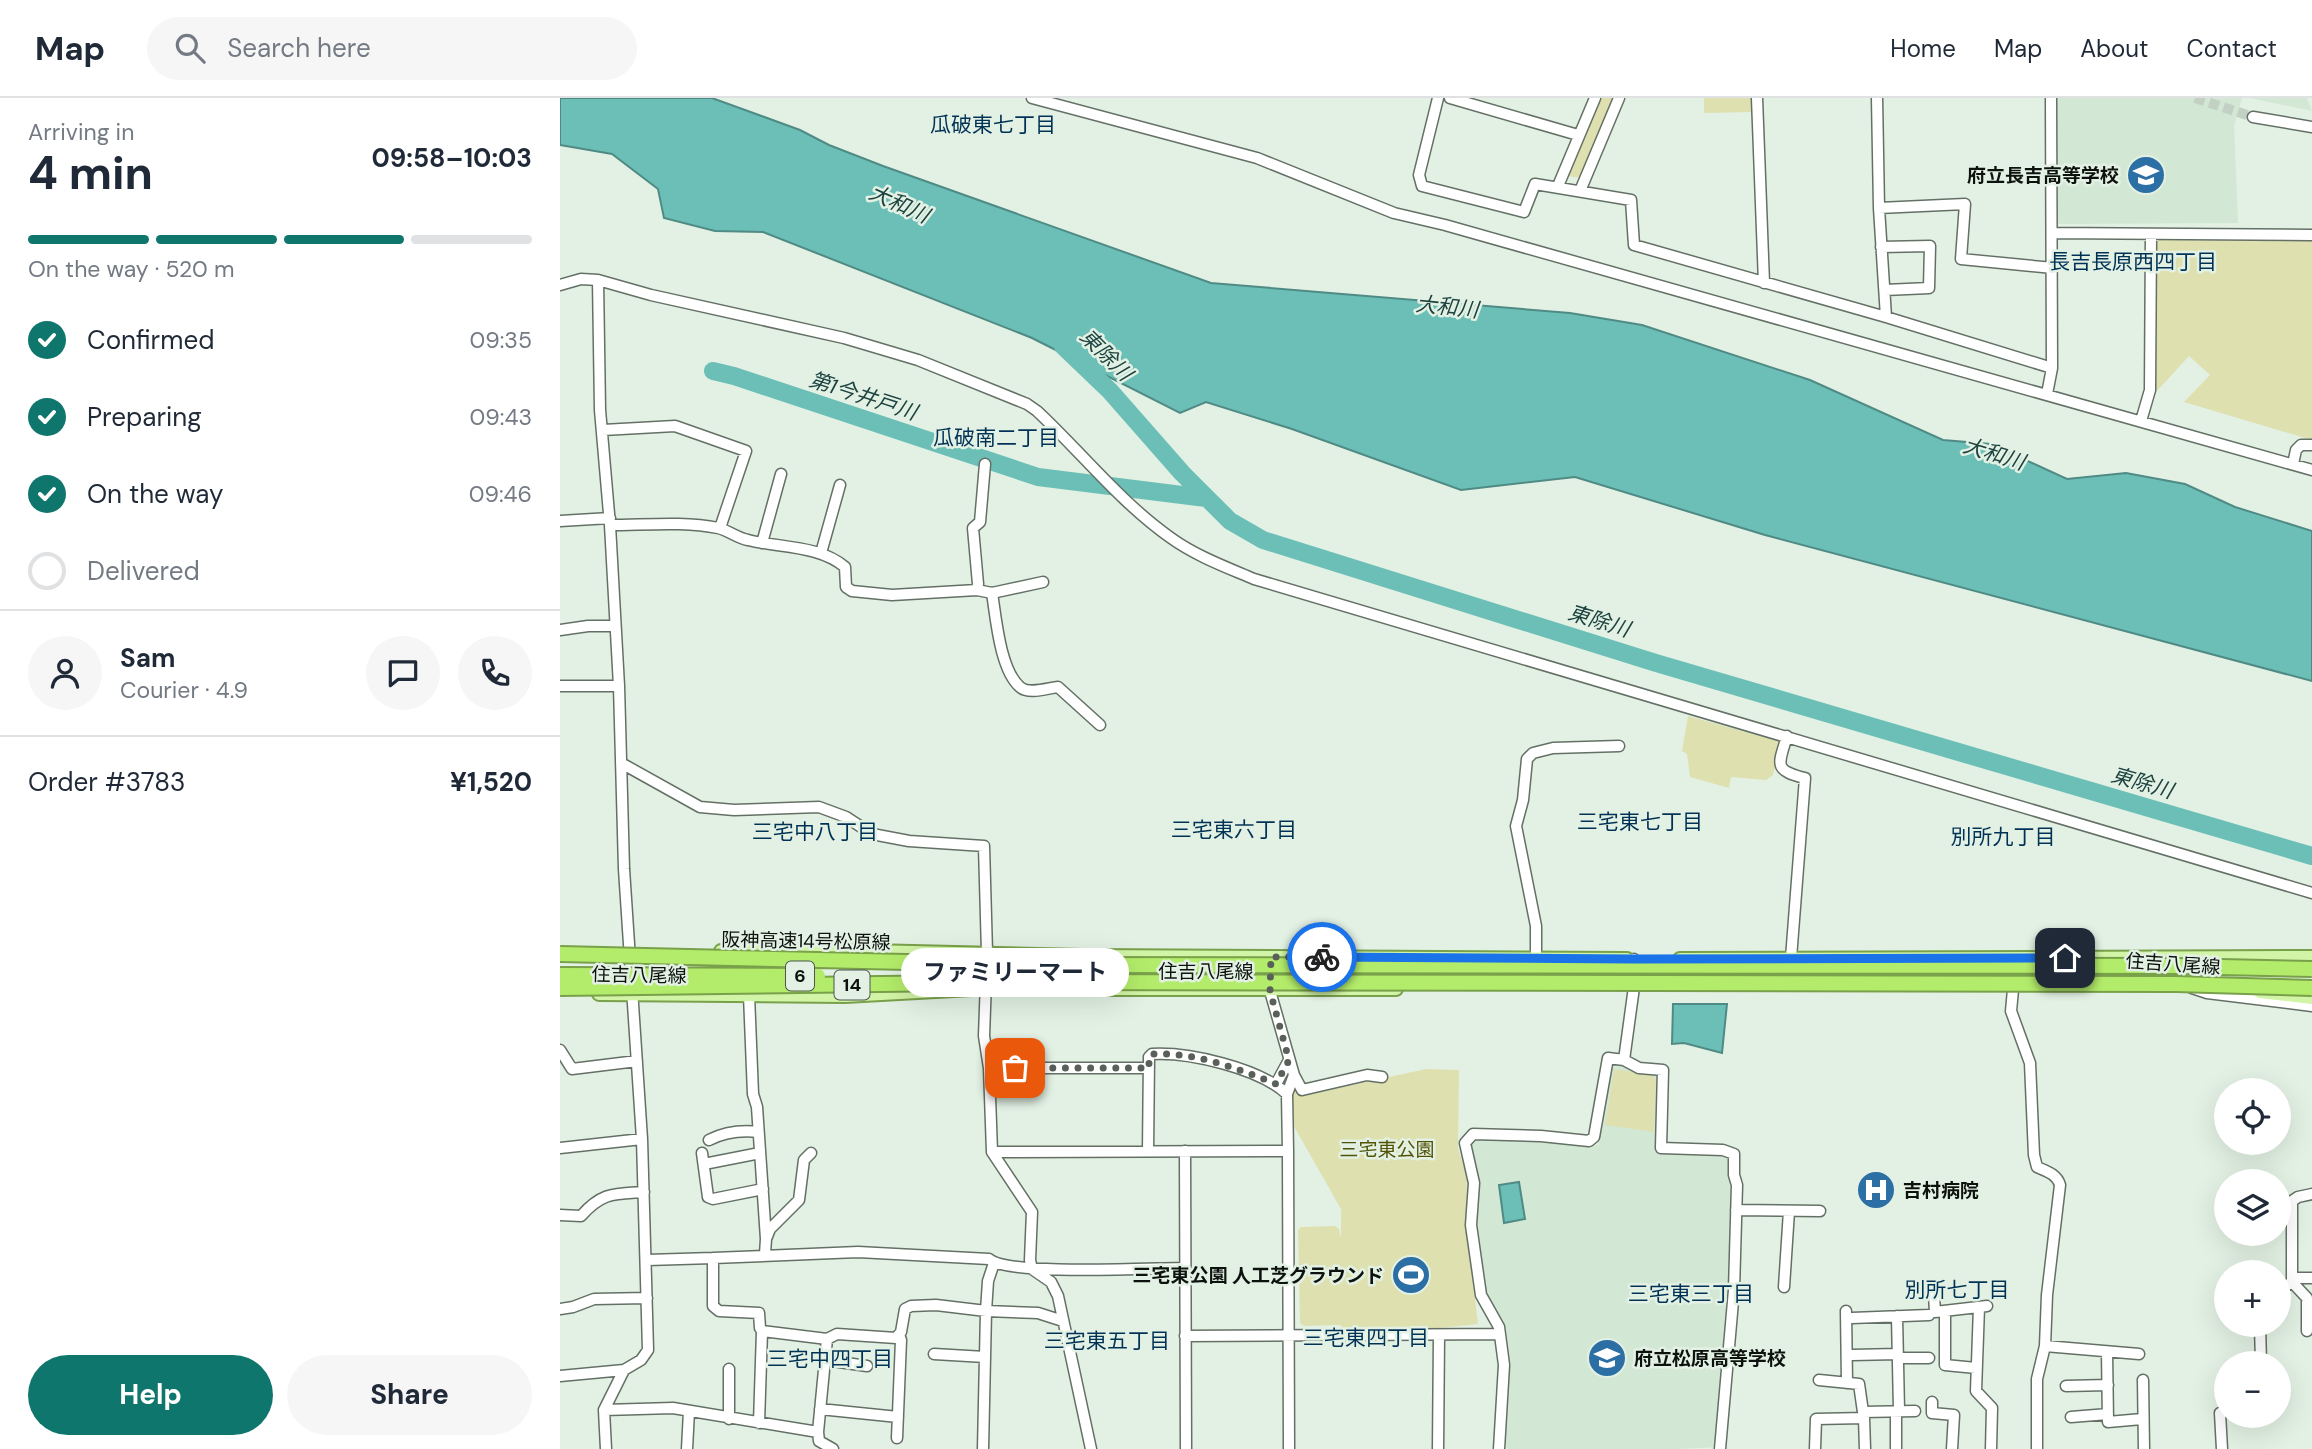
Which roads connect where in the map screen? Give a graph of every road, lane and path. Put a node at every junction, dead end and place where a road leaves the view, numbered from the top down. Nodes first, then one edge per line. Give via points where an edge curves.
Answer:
1 (1032, 98) edge
2 (1438, 98) edge
3 (1450, 98) edge
4 (1595, 98) edge
5 (1619, 98) edge
6 (1757, 98) edge
7 (1877, 98) edge
8 (2051, 98) edge
9 (2253, 117) tunnel mouth
10 (2312, 127) edge
11 (1578, 135) junction
12 (1558, 186) junction
13 (1580, 191) junction
14 (1879, 208) junction
15 (2053, 233) junction
16 (2151, 233) junction
17 (2312, 235) edge
18 (1881, 247) junction
19 (2053, 268) junction
20 (598, 280) junction
21 (1764, 283) junction
22 (560, 285) edge
23 (1885, 290) junction
24 (1886, 317) junction
25 (2052, 368) junction
26 (2047, 394) junction
27 (2141, 421) junction
28 (603, 430) junction
29 (2312, 445) edge
30 (985, 464) dead end
31 (2292, 464) junction
32 (2312, 470) edge
33 (781, 474) dead end
34 (840, 485) dead end
35 (560, 520) edge
36 (610, 522) junction
37 (720, 528) junction
38 (762, 542) junction
39 (821, 553) junction
40 (1043, 582) dead end
41 (977, 590) junction
42 (992, 593) junction
43 (615, 626) junction
44 (560, 630) edge
45 (560, 686) edge
46 (619, 687) junction
47 (1100, 724) dead end
48 (1787, 736) junction
49 (1619, 746) dead end
50 (621, 763) junction
51 (2312, 893) edge
52 (629, 952) junction
53 (986, 953) junction
54 (560, 955) edge
55 (1271, 957) junction
56 (2312, 957) edge
57 (1536, 958) junction
58 (1791, 958) junction
59 (1634, 959) junction
60 (2312, 970) edge
61 (560, 975) edge
62 (2014, 978) junction
63 (2165, 979) junction
64 (1040, 982) junction
65 (1634, 987) junction
66 (985, 989) junction
67 (2312, 989) edge
68 (560, 990) edge
69 (1270, 991) junction
70 (633, 995) junction
71 (749, 996) junction
72 (2312, 998) edge
73 (2312, 1006) edge
74 (560, 1050) edge
75 (637, 1060) junction
76 (1289, 1060) junction
77 (1624, 1060) junction
78 (989, 1068) junction
79 (1149, 1068) junction
80 (1294, 1075) junction
81 (1382, 1077) dead end
82 (1276, 1084) junction
83 (1287, 1094) junction
84 (758, 1132) junction
85 (642, 1139) junction
86 (709, 1140) dead end
87 (560, 1148) edge
88 (1149, 1151) junction
89 (1185, 1151) junction
90 (1288, 1151) junction
91 (992, 1152) junction
92 (702, 1153) dead end
93 (760, 1153) junction
94 (811, 1153) dead end
95 (704, 1164) junction
96 (763, 1189) junction
97 (644, 1192) junction
98 (2312, 1194) edge
99 (1736, 1210) junction
100 (1788, 1211) junction
101 (1820, 1211) dead end
102 (560, 1215) edge
103 (766, 1239) junction
104 (765, 1254) junction
105 (713, 1258) junction
106 (647, 1260) junction
107 (994, 1263) junction
108 (1185, 1268) junction
109 (1032, 1269) junction
110 (2312, 1278) edge
111 (2292, 1280) junction
112 (1784, 1287) dead end
113 (1934, 1296) dead end
114 (647, 1298) junction
115 (560, 1309) edge
116 (986, 1311) junction
117 (1945, 1311) junction
118 (1929, 1315) dead end
119 (1897, 1316) junction
120 (1063, 1321) junction
121 (762, 1331) junction
122 (2307, 1331) dead end
123 (1500, 1334) junction
124 (899, 1335) junction
125 (1287, 1335) junction
126 (1439, 1335) junction
127 (1185, 1336) junction
128 (827, 1339) junction
129 (2045, 1346) junction
130 (2106, 1352) junction
131 (934, 1354) dead end
132 (2139, 1354) dead end
133 (1852, 1355) dead end
134 (1898, 1356) junction
135 (985, 1357) junction
136 (1929, 1358) dead end
137 (825, 1360) junction
138 (867, 1366) dead end
139 (1976, 1368) junction
140 (729, 1369) dead end
141 (624, 1370) junction
142 (560, 1376) edge
143 (1819, 1380) dead end
144 (2143, 1380) dead end
145 (1847, 1383) junction
146 (2108, 1385) junction
147 (2066, 1386) dead end
148 (1932, 1402) dead end
149 (820, 1409) junction
150 (604, 1410) junction
151 (689, 1411) junction
152 (1898, 1411) junction
153 (1915, 1411) dead end
154 (2108, 1414) junction
155 (1864, 1415) junction
156 (898, 1417) junction
157 (2071, 1417) dead end
158 (729, 1419) junction
159 (2142, 1419) junction
160 (759, 1423) junction
161 (2221, 1428) edge
162 (818, 1432) junction
163 (897, 1438) dead end
164 (606, 1449) edge
165 (687, 1449) edge
166 (833, 1449) edge
167 (983, 1449) edge
168 (1091, 1449) edge
169 (1186, 1449) edge
170 (1289, 1449) edge
171 (1438, 1449) edge
172 (1499, 1449) edge
173 (1720, 1449) edge
174 (1815, 1449) edge
175 (1865, 1449) edge
176 (1896, 1449) edge
177 (1952, 1449) edge
178 (1991, 1449) edge
179 (2037, 1449) edge
180 (2144, 1449) edge
181 (2222, 1449) edge

1 - 26 street via 1257,158 1394,213
2 - 12 street via 1419,175 1422,186 1524,212 1535,184
3 - 11 street
4 - 11 street
5 - 13 street
6 - 21 street
7 - 14 street
8 - 15 street
9 - 10 street
11 - 12 street
12 - 13 street
13 - 21 street via 1631,200 1634,245
14 - 18 street
14 - 19 street via 1965,204 1961,259
15 - 16 street
15 - 19 street
16 - 17 street
16 - 27 street via 2150,390
18 - 23 street
18 - 23 street via 1930,246 1929,288
19 - 25 street
20 - 22 street
20 - 28 street
20 - 48 street via 844,338 918,360 1027,404 1148,520 1209,560 1254,579
21 - 24 street
23 - 24 street
24 - 25 street
25 - 26 street
26 - 27 street
27 - 31 street
28 - 36 street
28 - 37 street via 675,426 746,451
29 - 31 street via 2301,444
30 - 41 street via 980,522 973,528
31 - 32 street
33 - 38 street
34 - 39 street
35 - 36 street
36 - 37 street
36 - 43 street
37 - 38 street
38 - 39 street
39 - 41 street via 845,567 846,587 852,591 892,595
40 - 42 street
41 - 42 street
42 - 47 street via 1005,665 1021,688 1058,687
43 - 44 street
43 - 46 street
45 - 46 street
46 - 50 street
48 - 51 street
48 - 58 street via 1782,770 1805,778
49 - 57 street via 1553,748 1527,759 1516,826 1536,926
50 - 52 street
50 - 53 street via 700,807 819,807 872,834 984,846
52 - 53 main road, 住吉八尾線
52 - 54 main road, 住吉八尾線
52 - 70 street
53 - 55 main road, 住吉八尾線
53 - 66 street
54 - 60 highway, 阪神高速14号松原線 / 14, bridge via 1041,965
55 - 57 main road, 住吉八尾線
55 - 69 street
56 - 58 main road, 住吉八尾線
57 - 59 main road, 住吉八尾線
58 - 59 main road, 住吉八尾線
59 - 65 street
61 - 64 highway, 6, bridge
62 - 63 main road, 住吉八尾線
62 - 65 main road, 住吉八尾線
62 - 129 street via 2011,1011 2030,1063 2037,1167 2052,1174 2060,1185
63 - 72 main road, 住吉八尾線
63 - 73 street via 2207,993
64 - 67 highway, 14, bridge via 2176,984
64 - 68 highway, 14, bridge
65 - 69 main road, 住吉八尾線
65 - 77 street
66 - 69 main road, 住吉八尾線
66 - 71 main road, 住吉八尾線
66 - 78 street
68 - 70 main road, 住吉八尾線
69 - 76 street
70 - 71 main road, 住吉八尾線
70 - 75 street
71 - 84 street
74 - 75 street via 572,1069
75 - 85 street
76 - 80 street
76 - 82 street
77 - 99 street via 1639,1068 1663,1070 1661,1148 1734,1154
77 - 123 street via 1608,1058 1594,1137 1589,1141 1473,1134 1465,1143 1474,1183 1471,1225 1481,1294
78 - 79 street
78 - 91 street
79 - 82 street via 1152,1054 1176,1053 1226,1064
79 - 88 street
80 - 81 street via 1303,1093 1367,1075
80 - 83 street
82 - 83 street
83 - 90 street
84 - 86 street via 723,1133
84 - 93 street
85 - 87 street
85 - 97 street
88 - 89 street
88 - 91 street
89 - 90 street
89 - 108 street
90 - 125 street
91 - 109 street via 1032,1212
92 - 95 street
93 - 95 street
93 - 96 street
94 - 103 street via 804,1160 799,1200
95 - 96 street via 708,1197
96 - 103 street
97 - 102 street via 608,1195 581,1216
97 - 106 street
98 - 111 street via 2292,1201
99 - 100 street
99 - 173 street
100 - 101 street
100 - 112 street
103 - 104 street
104 - 105 street
104 - 107 street via 900,1252
105 - 106 street
105 - 121 street via 713,1306 719,1311 759,1313
106 - 114 street
107 - 109 street
107 - 116 street
108 - 109 street
108 - 127 street
109 - 120 street via 1051,1282
110 - 111 street
111 - 122 street via 2307,1298
113 - 117 street via 1936,1312
114 - 115 street via 593,1299
114 - 141 street via 648,1350
116 - 120 street via 1038,1313
116 - 124 street via 911,1306 905,1309
116 - 135 street
117 - 139 street via 1945,1365
117 - 139 street via 1983,1306
118 - 119 street
119 - 134 street
119 - 145 street via 1849,1314
120 - 168 street
121 - 128 street
121 - 160 street
123 - 126 street
123 - 172 street via 1504,1365
124 - 128 street via 837,1334
124 - 156 street
125 - 126 street
125 - 127 street
125 - 170 street
126 - 171 street
127 - 169 street
128 - 137 street
129 - 130 street
129 - 179 street via 2037,1379
130 - 132 street
130 - 146 street
131 - 135 street
133 - 134 street
134 - 136 street
134 - 152 street
135 - 167 street
137 - 138 street
137 - 149 street
139 - 178 street via 1976,1391 1992,1408
140 - 158 street
141 - 142 street
141 - 150 street
143 - 145 street
144 - 159 street
145 - 155 street via 1859,1384
146 - 147 street
146 - 154 street
148 - 177 street via 1931,1413 1954,1415
149 - 156 street
149 - 162 street
150 - 151 street
150 - 164 street
151 - 158 street
151 - 165 street
152 - 153 street
152 - 155 street
152 - 176 street
154 - 157 street
154 - 159 street via 2108,1422
155 - 174 street via 1816,1419
155 - 175 street
156 - 163 street
158 - 160 street
159 - 180 street
160 - 162 street
161 - 181 street
162 - 166 street via 819,1441

